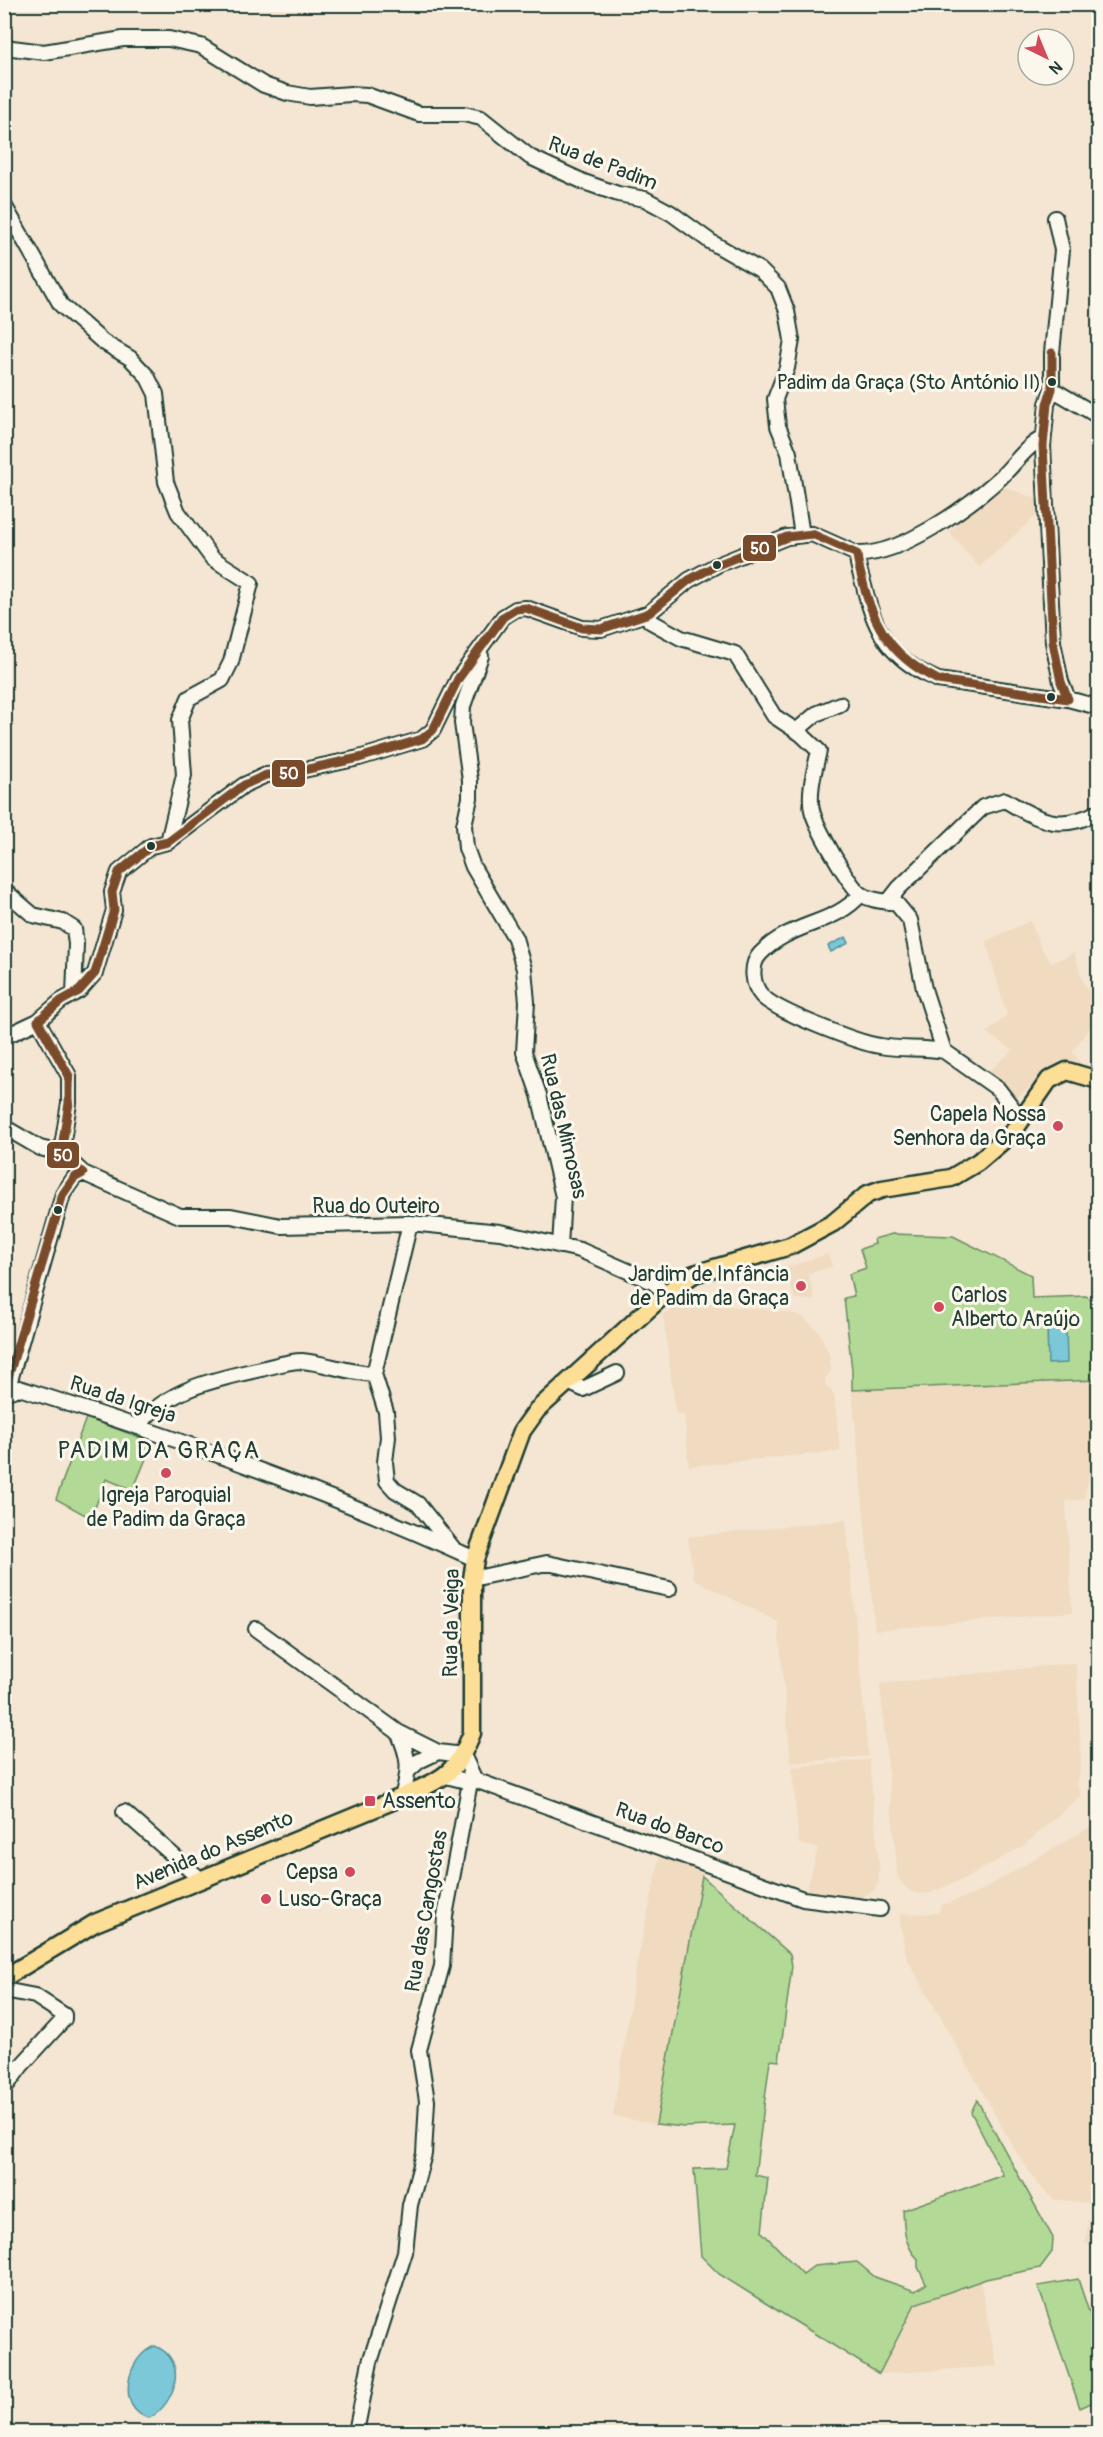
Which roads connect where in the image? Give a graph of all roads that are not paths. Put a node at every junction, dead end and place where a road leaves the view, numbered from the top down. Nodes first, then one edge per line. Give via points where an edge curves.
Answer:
1 (4, 47) edge
2 (4, 205) edge
3 (1055, 218) dead end
4 (1052, 389) junction
5 (1098, 416) edge
6 (1043, 438) junction
7 (802, 535) junction
8 (856, 554) junction
9 (649, 613) junction
10 (487, 640) junction
11 (1068, 699) junction
12 (840, 704) dead end
13 (1098, 707) edge
14 (796, 731) junction
15 (1098, 812) edge
16 (168, 842) junction
17 (4, 890) edge
18 (861, 894) junction
19 (888, 902) junction
20 (74, 994) junction
21 (38, 1021) junction
22 (4, 1037) edge
23 (944, 1051) junction
24 (1096, 1075) edge
25 (1022, 1120) junction
26 (4, 1127) edge
27 (61, 1153) junction
28 (83, 1173) junction
29 (410, 1223) junction
30 (560, 1246) junction
31 (666, 1293) junction
32 (617, 1373) dead end
33 (374, 1374) junction
34 (568, 1382) junction
35 (6, 1392) edge
36 (139, 1425) junction
37 (454, 1550) junction
38 (475, 1559) junction
39 (472, 1579) junction
40 (669, 1589) dead end
41 (256, 1629) dead end
42 (398, 1732) junction
43 (438, 1752) junction
44 (463, 1755) junction
45 (409, 1770) junction
46 (446, 1776) junction
47 (472, 1781) junction
48 (402, 1797) junction
49 (124, 1812) dead end
50 (200, 1879) junction
51 (879, 1904) dead end
52 (4, 1978) edge
53 (4, 1990) edge
54 (4, 2090) edge
55 (356, 2433) edge

1 - 7 street, Rua de Padim via 44,52 123,39 169,39 201,46 264,85 287,93 310,97 367,95 419,114 481,118 530,157 584,182 645,199 671,213 760,270 778,288 792,340 775,399 778,426 789,453
2 - 16 street via 62,304 147,376 156,394 166,482 178,512 212,558 251,583 231,662 222,681 189,698 180,720 183,775
3 - 4 street via 1062,250
4 - 5 street
4 - 6 street
6 - 8 street via 1034,442 964,509 872,555
6 - 11 street via 1053,642
7 - 8 street via 812,534
7 - 9 street via 717,565 689,580
8 - 11 street via 870,613 880,633 893,652 919,671 949,682
9 - 10 street via 601,629 582,628 526,608 516,609 503,617
9 - 14 street via 650,621 681,638 735,654 774,716
10 - 16 street via 458,679 433,730 422,739 359,758 266,775 244,785
10 - 30 street, Rua das Mimosas via 463,706 470,780 464,825 466,848 515,938 524,969 524,1052 539,1095 563,1197
11 - 13 street
12 - 14 street via 816,714
14 - 18 street via 819,751 812,810 837,861
15 - 19 street via 1077,822 1057,823 1036,819 1005,800 994,802 954,833
16 - 20 street via 151,846 119,872 112,892 114,910 95,973
17 - 20 street via 33,915 63,922 74,929
18 - 19 street
18 - 23 street via 840,912 781,935 758,956 753,968 762,996 854,1040 881,1047
19 - 23 street via 896,903 910,920 924,988
20 - 21 street
21 - 22 street
21 - 27 street via 69,1076
23 - 25 street via 998,1089
24 - 25 main road, Rua da Veiga via 1067,1071 1049,1080
25 - 31 main road, Rua da Veiga via 997,1148 951,1178 868,1194 833,1223 790,1246 694,1274
26 - 27 street via 40,1148
27 - 28 street, Rua do Outeiro
28 - 29 street, Rua do Outeiro via 180,1216 231,1216 281,1226
28 - 35 street, Rua da Igreja via 74,1178 63,1194
29 - 30 street, Rua do Outeiro via 500,1232
29 - 33 street
30 - 31 street, Rua do Outeiro via 579,1250 653,1282
31 - 34 main road, Rua da Veiga
32 - 34 street via 583,1389
33 - 36 street via 344,1372 302,1361 282,1364 196,1386 154,1409
33 - 37 street via 386,1412 387,1480 394,1490 418,1504
34 - 38 main road, Rua da Veiga via 537,1410 522,1431
35 - 36 street, Rua da Igreja via 19,1388
36 - 37 street, Rua da Igreja via 363,1508
37 - 38 street, Rua da Igreja
38 - 39 main road, Rua da Veiga
39 - 40 street via 547,1563
39 - 44 main road, Rua da Veiga via 472,1733
41 - 42 street
42 - 43 street
42 - 45 street
43 - 44 street
43 - 45 street
44 - 46 main road, Rua da Veiga
44 - 47 street
45 - 48 street
46 - 47 street, Rua do Barco
46 - 48 main road, Avenida do Assento
47 - 51 street, Rua do Barco via 802,1899 853,1907
47 - 55 street, Rua das Cangostas via 445,1916 442,1966 419,2050 427,2101 424,2154 410,2205 405,2252 370,2362
48 - 50 main road, Avenida do Assento
49 - 50 street
50 - 52 main road, Avenida do Assento via 95,1923
53 - 54 street via 35,1996 64,2015

